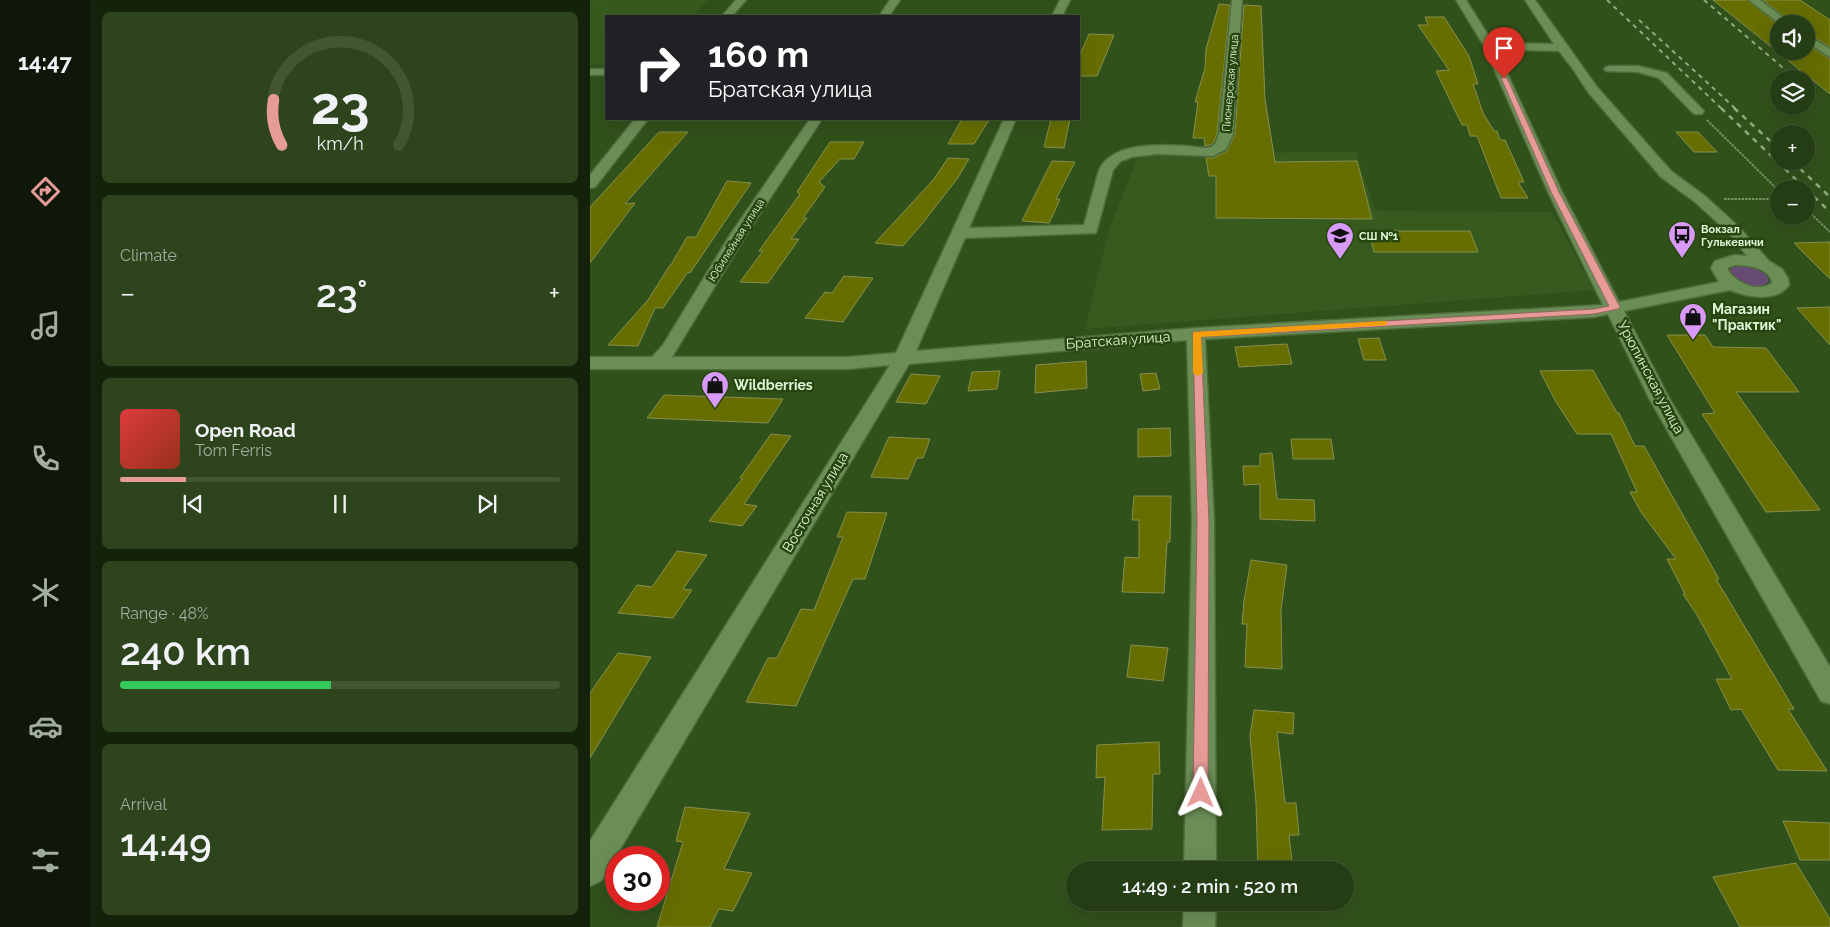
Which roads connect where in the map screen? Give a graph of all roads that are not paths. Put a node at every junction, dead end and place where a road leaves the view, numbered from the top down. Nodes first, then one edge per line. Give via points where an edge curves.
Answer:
1 (741, 0) edge
2 (895, 0) edge
3 (1065, 0) edge
4 (1237, 0) edge
5 (1461, 0) edge
6 (1530, 0) edge
7 (1754, 0) edge
8 (728, 15) edge
9 (885, 15) edge
10 (1058, 15) edge
11 (1775, 15) edge
12 (1815, 43) edge
13 (1489, 46) junction
14 (1562, 48) junction
15 (1830, 54) edge
16 (1578, 67) junction
17 (590, 72) edge
18 (605, 72) edge
19 (1601, 77) junction
20 (1698, 111) road end
21 (641, 120) edge
22 (815, 120) edge
23 (1010, 120) edge
24 (590, 184) edge
25 (958, 233) junction
26 (1764, 266) junction
27 (1733, 284) junction
28 (1615, 307) junction
29 (1196, 334) junction
30 (903, 359) junction
31 (658, 362) junction
32 (590, 363) edge
33 (1830, 692) edge
34 (1200, 861) edge
35 (590, 870) edge
36 (1200, 911) edge
37 (1199, 927) edge

1 - 8 street
2 - 9 street
3 - 10 street
4 - 25 street, Пионерская улица via 1226,134 1221,146 1213,152 1137,151 1120,156 1107,167 1091,230
5 - 13 street, Урюпинская улица
6 - 14 street
7 - 11 street
12 - 15 street
13 - 14 street
13 - 28 street, Урюпинская улица via 1555,192
14 - 16 street
16 - 19 street
16 - 19 street
17 - 18 street
19 - 20 street via 1638,69 1663,75
19 - 26 street via 1666,174 1734,230
21 - 24 street
22 - 31 street, Юбилейная улица
23 - 25 street, Восточная улица
25 - 30 street, Восточная улица
26 - 27 street via 1744,260 1721,264 1720,274
26 - 27 street via 1778,275 1781,285 1778,288 1757,291
27 - 28 street, Братская улица
28 - 29 street, Братская улица via 1594,312
28 - 33 street, Урюпинская улица via 1659,398
29 - 30 street, Братская улица
29 - 34 street via 1203,522
30 - 31 street, Братская улица via 848,363
30 - 35 street, Восточная улица
31 - 32 street, Братская улица
36 - 37 street

